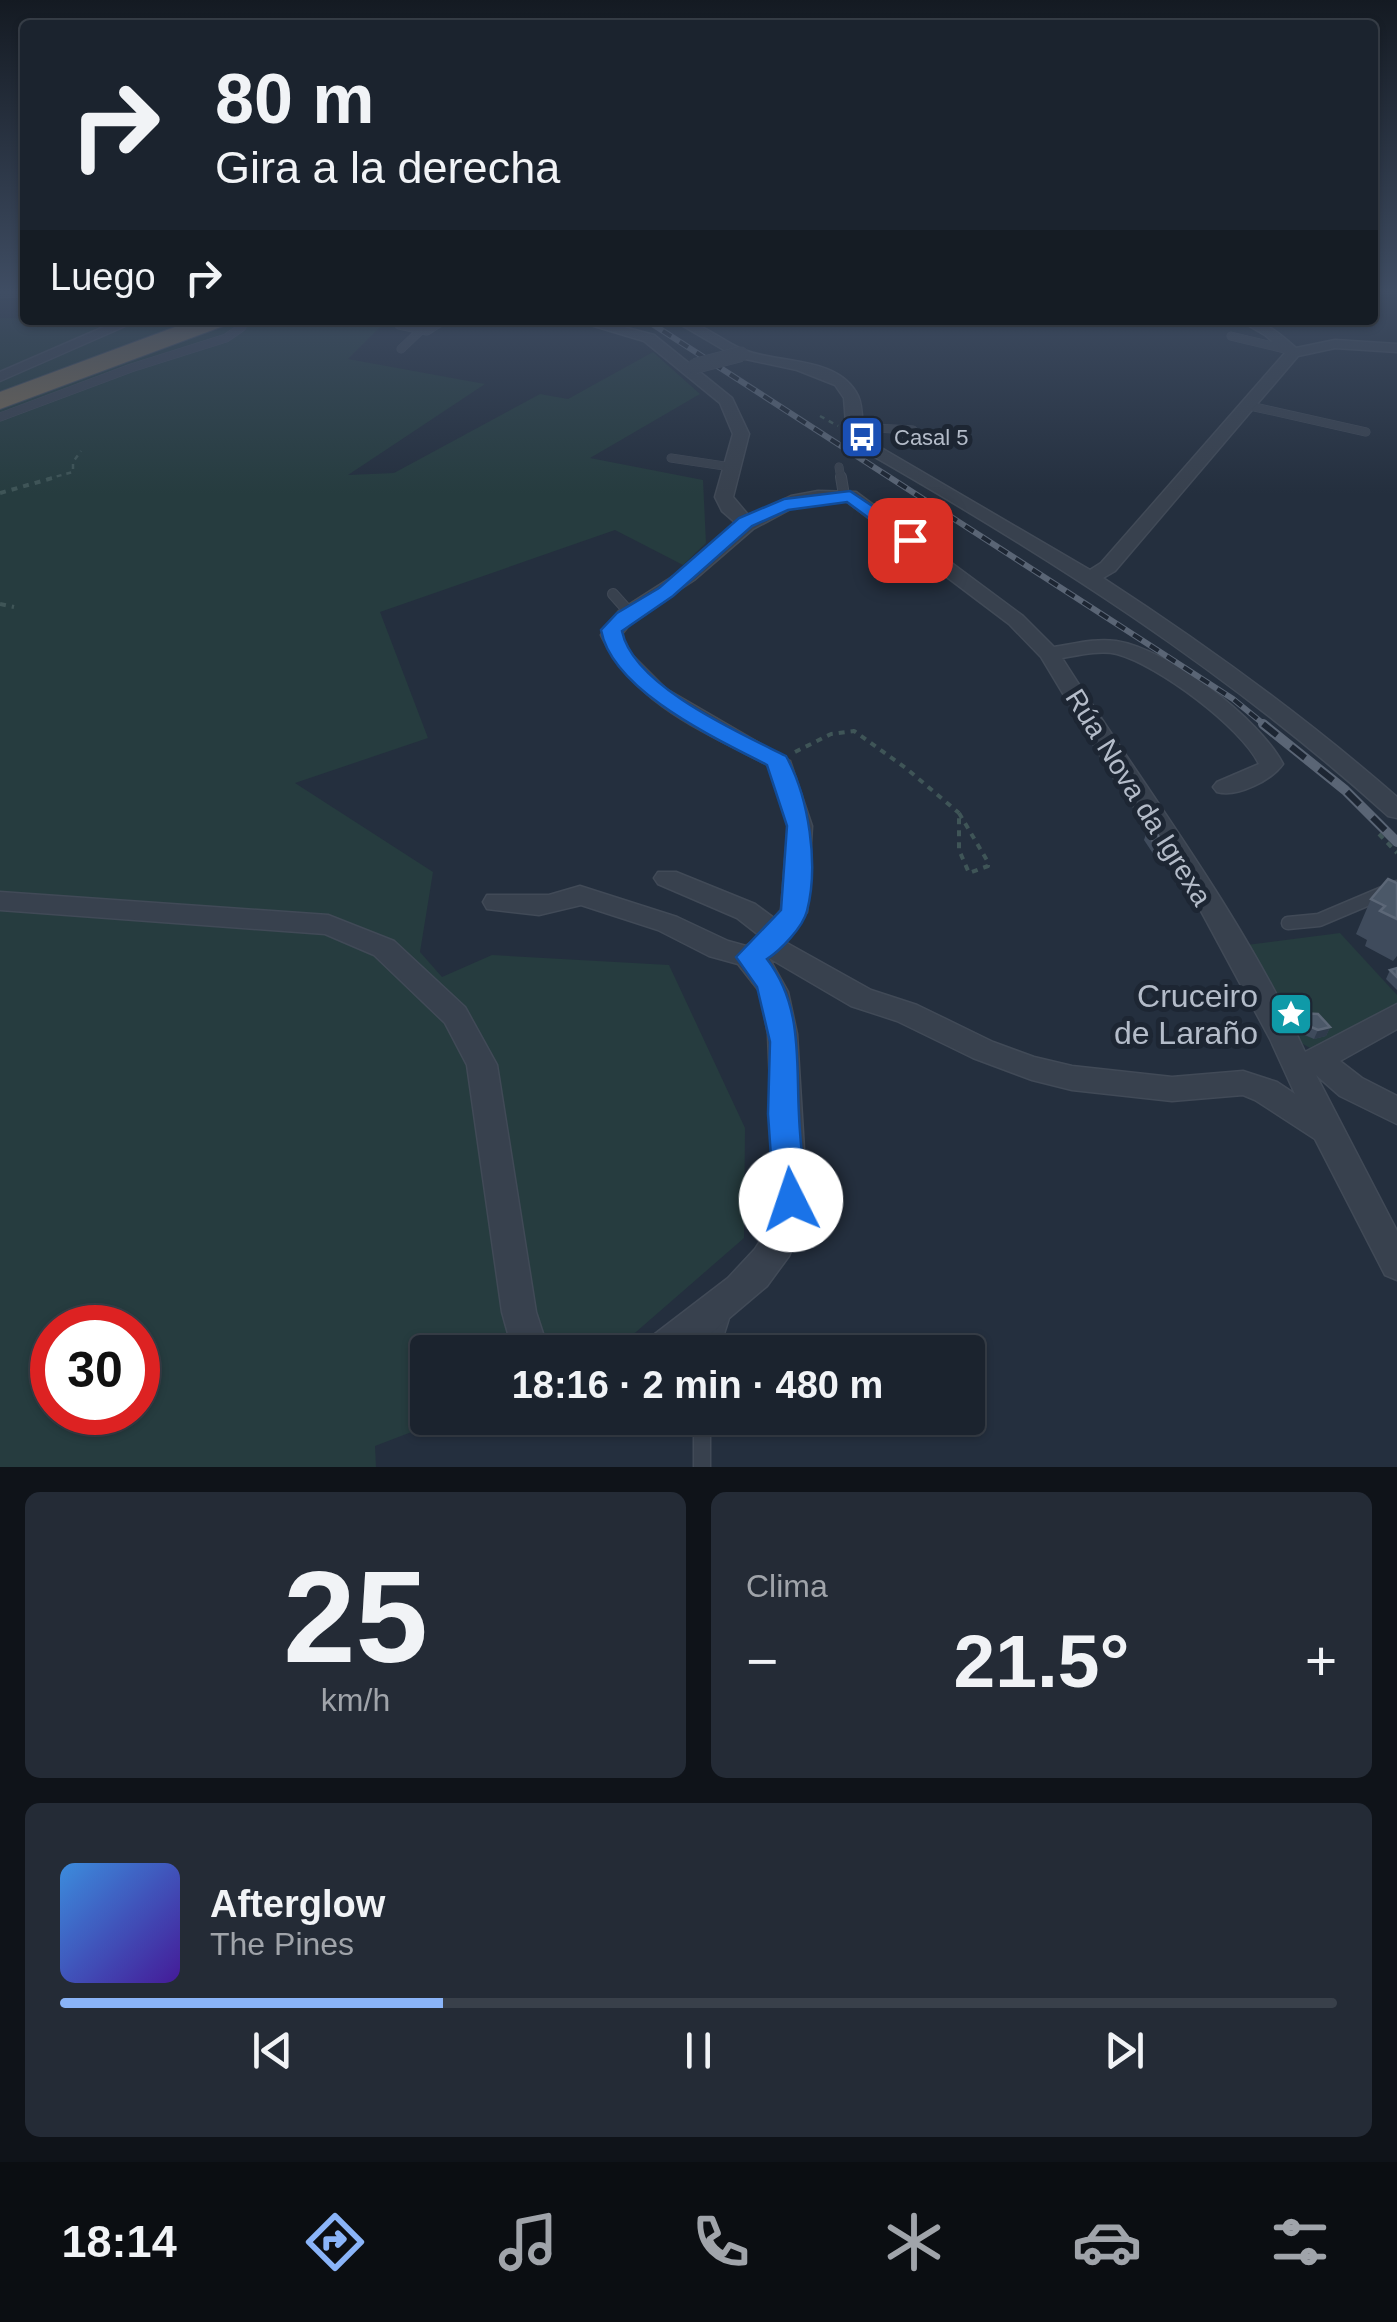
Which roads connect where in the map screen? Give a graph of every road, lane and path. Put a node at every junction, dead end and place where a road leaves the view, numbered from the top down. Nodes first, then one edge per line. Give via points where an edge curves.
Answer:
1 (45, 357) edge
2 (96, 357) edge
3 (114, 357) edge
4 (164, 357) edge
5 (676, 357) edge
6 (729, 357) edge
7 (759, 357) edge
8 (1285, 357) edge
9 (691, 368) junction
10 (0, 377) edge
11 (0, 388) edge
12 (0, 400) edge
13 (1250, 406) junction
14 (0, 416) edge
15 (854, 427) junction
16 (913, 430) dead end
17 (1366, 432) dead end
18 (81, 451) dead end
19 (672, 458) dead end
20 (731, 467) junction
21 (840, 467) dead end
22 (0, 493) edge
23 (844, 496) junction
24 (745, 522) junction
25 (1087, 580) junction
26 (613, 594) dead end
27 (0, 604) edge
28 (14, 607) dead end
29 (630, 613) junction
30 (1049, 654) junction
31 (778, 761) junction
32 (1226, 786) dead end
33 (1397, 810) edge
34 (959, 813) junction
35 (1379, 834) dead end
36 (1397, 853) edge
37 (667, 878) dead end
38 (1397, 887) edge
39 (0, 901) edge
40 (496, 902) dead end
41 (1288, 922) dead end
42 (765, 945) junction
43 (1397, 1015) edge
44 (1310, 1066) junction
45 (1397, 1112) edge
46 (1326, 1130) junction
47 (1397, 1264) edge
48 (726, 1298) junction
49 (525, 1335) edge
50 (681, 1335) edge
51 (715, 1335) edge
52 (702, 1435) edge
53 (702, 1467) edge

1 - 10 street
2 - 11 highway
3 - 12 highway
4 - 14 lane
5 - 9 street
6 - 9 street, bridge
7 - 15 street via 840,382 852,398
8 - 13 street
9 - 20 street via 735,412 741,434
13 - 17 lane
13 - 25 street via 1108,567
15 - 16 lane
15 - 25 street via 865,445
18 - 22 path via 73,472
19 - 20 lane
20 - 24 street via 724,497
21 - 23 lane
23 - 24 street via 784,505
23 - 30 street, Rúa Nova da Igrexa via 1016,620
24 - 29 street via 666,592
25 - 33 street via 1289,718
26 - 29 lane
27 - 28 path
29 - 31 street via 611,635 644,680 705,724
30 - 32 street via 1130,651 1236,723 1262,746 1270,764
30 - 44 street, Rúa Nova da Igrexa
31 - 34 path via 851,730 870,738
31 - 42 street via 800,826 794,912
34 - 34 path via 955,842 974,874 988,862
35 - 36 path
37 - 42 street via 746,912
38 - 41 lane via 1318,920
39 - 49 street via 328,925 384,948 456,1015 482,1065
40 - 42 street via 532,908 580,895 718,949
42 - 46 street via 861,998 1032,1068 1172,1090 1243,1083
42 - 48 street via 784,1042 791,1200 776,1248
43 - 44 street
44 - 45 street
44 - 46 street, Rúa Nova da Igrexa
46 - 47 street, Rúa Nova da Igrexa
48 - 50 street
48 - 51 lane
52 - 53 lane

